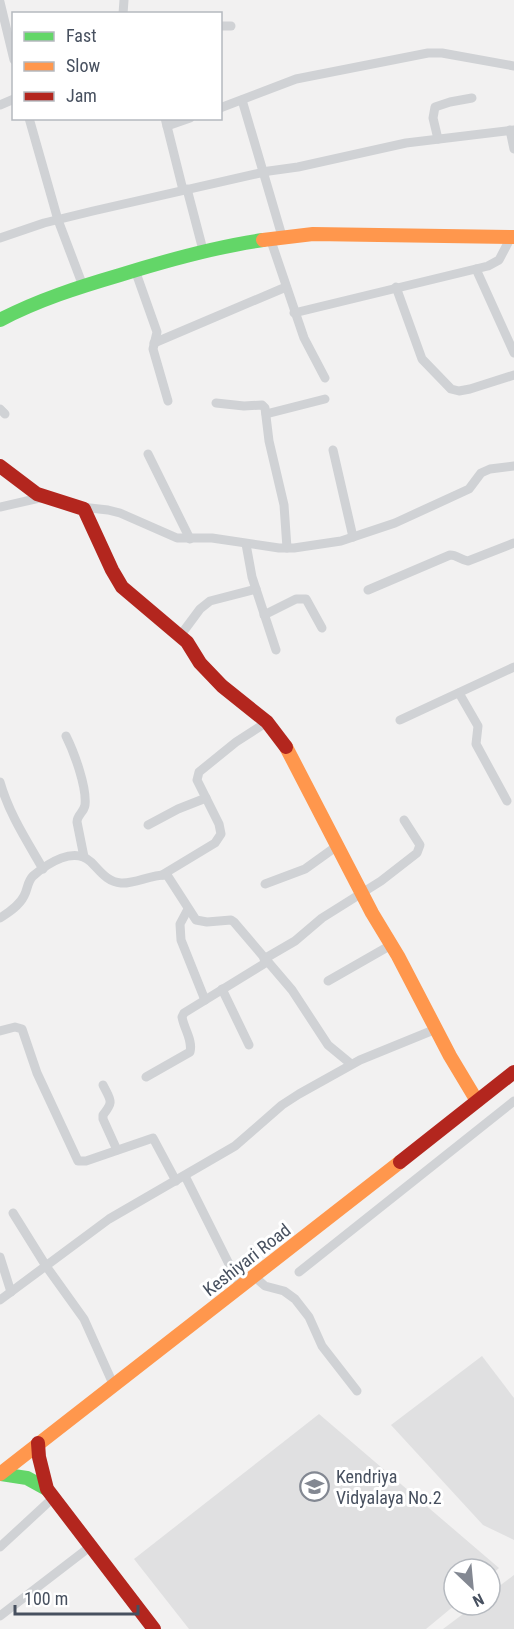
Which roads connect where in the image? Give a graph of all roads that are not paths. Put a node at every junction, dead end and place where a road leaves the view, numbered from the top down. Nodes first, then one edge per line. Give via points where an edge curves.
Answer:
1 (0, 2) edge
2 (9, 21) edge
3 (222, 26) edge
4 (231, 26) dead end
5 (12, 44) edge
6 (514, 66) edge
7 (472, 99) dead end
8 (242, 100) junction
9 (222, 107) edge
10 (30, 120) edge
11 (166, 122) edge
12 (512, 130) edge
13 (438, 140) junction
14 (514, 149) edge
15 (264, 172) junction
16 (185, 190) junction
17 (58, 220) junction
18 (276, 237) junction
19 (512, 237) edge
20 (0, 238) edge
21 (202, 250) junction
22 (476, 268) junction
23 (135, 270) junction
24 (83, 286) junction
25 (286, 287) junction
26 (396, 287) junction
27 (294, 313) junction
28 (0, 320) edge
29 (154, 343) junction
30 (514, 353) edge
31 (514, 375) edge
32 (325, 378) dead end
33 (324, 399) dead end
34 (168, 401) dead end
35 (216, 403) dead end
36 (266, 414) junction
37 (333, 450) dead end
38 (148, 454) dead end
39 (0, 466) edge
40 (514, 466) edge
41 (44, 497) junction
42 (0, 507) edge
43 (81, 507) junction
44 (353, 537) junction
45 (190, 539) junction
46 (514, 543) edge
47 (246, 544) junction
48 (287, 548) junction
49 (256, 590) junction
50 (368, 590) dead end
51 (264, 615) junction
52 (322, 628) dead end
53 (188, 646) junction
54 (276, 650) dead end
55 (514, 667) edge
56 (459, 693) junction
57 (400, 720) dead end
58 (267, 722) junction
59 (66, 736) dead end
60 (0, 783) edge
61 (206, 798) junction
62 (507, 801) dead end
63 (404, 820) dead end
64 (148, 825) dead end
65 (337, 846) junction
66 (84, 857) junction
67 (43, 869) junction
68 (162, 875) junction
69 (265, 884) dead end
70 (362, 893) junction
71 (188, 909) junction
72 (0, 918) edge
73 (391, 945) junction
74 (266, 960) junction
75 (328, 981) dead end
76 (222, 989) junction
77 (205, 999) junction
78 (435, 1029) junction
79 (0, 1031) edge
80 (249, 1045) dead end
81 (351, 1064) junction
82 (514, 1072) edge
83 (146, 1077) dead end
84 (103, 1085) dead end
85 (477, 1101) junction
86 (514, 1101) edge
87 (117, 1150) junction
88 (185, 1176) junction
89 (176, 1181) junction
90 (14, 1213) dead end
91 (0, 1257) edge
92 (46, 1266) junction
93 (298, 1272) dead end
94 (255, 1277) junction
95 (241, 1288) junction
96 (11, 1293) junction
97 (0, 1300) edge
98 (114, 1386) junction
99 (357, 1391) dead end
100 (38, 1443) junction
101 (0, 1474) edge
102 (50, 1493) junction
103 (91, 1546) junction
104 (0, 1547) edge
105 (0, 1616) edge
106 (154, 1629) edge

1 - 2 street
2 - 5 street
3 - 4 street
6 - 8 street via 442,52 428,53 296,79
7 - 13 street via 435,107
8 - 9 street
8 - 15 street
10 - 17 street
11 - 16 street
12 - 13 street
12 - 14 street
13 - 15 street
15 - 16 street
15 - 18 street
16 - 17 street
16 - 21 street
17 - 20 street
17 - 24 street
18 - 19 street
18 - 21 street
18 - 25 street
19 - 22 street via 498,260
21 - 23 street
22 - 26 street
22 - 30 street
23 - 24 street
23 - 29 street via 157,332
24 - 28 street via 26,306
25 - 27 street
25 - 29 street
26 - 27 street
26 - 31 street via 422,359 451,389 459,391
27 - 32 street
29 - 34 street
33 - 36 street
35 - 36 street via 262,405
36 - 48 street via 284,505
37 - 44 street
38 - 45 street
39 - 41 street
40 - 44 street via 490,469 481,473 469,489 395,523
41 - 42 street
41 - 43 street
43 - 45 street via 120,513 166,535
43 - 53 street via 122,587
44 - 48 street
45 - 47 street
46 - 50 street via 468,561 450,555
47 - 48 street
47 - 49 street
49 - 51 street
49 - 53 street via 210,601 200,609
51 - 52 street via 296,599 306,599
51 - 54 street
53 - 58 street via 222,686
55 - 56 street
56 - 57 street
56 - 62 street via 478,726 476,744
58 - 61 street via 201,768 197,780
58 - 65 street via 284,742
59 - 66 street via 78,763 84,799 77,822
60 - 67 street via 17,825
61 - 64 street
61 - 68 street via 221,830 219,839
63 - 70 street via 420,845 417,853
65 - 69 street via 305,868
65 - 70 street
66 - 67 street via 70,855
66 - 68 street via 114,882
67 - 72 street via 30,878 19,903
68 - 71 street via 170,878
70 - 73 street
70 - 74 street
71 - 74 street via 201,922 234,922
71 - 77 street via 180,924 181,940
73 - 75 street
73 - 78 street
74 - 76 street
74 - 81 street via 292,990 328,1045
76 - 77 street
76 - 80 street
77 - 83 street via 182,1017 191,1042 190,1052
78 - 81 street
78 - 85 street
79 - 87 street via 22,1029 78,1161
81 - 88 street via 282,1105 235,1146
82 - 85 street, Keshiyari Road
84 - 87 street via 111,1106 103,1115
85 - 94 street, Keshiyari Road
86 - 93 street
87 - 89 street via 153,1138
88 - 89 street
88 - 95 street
89 - 92 street via 109,1219
90 - 92 street
91 - 96 street
92 - 96 street
92 - 98 street via 84,1319
94 - 95 street, Keshiyari Road
94 - 99 street via 265,1286 295,1299 309,1317 321,1346
95 - 98 street, Keshiyari Road
96 - 97 street
98 - 100 street, Keshiyari Road
100 - 101 street, Keshiyari Road
100 - 102 street
101 - 102 street via 19,1476
102 - 103 street
102 - 104 street
103 - 105 street
103 - 106 street

